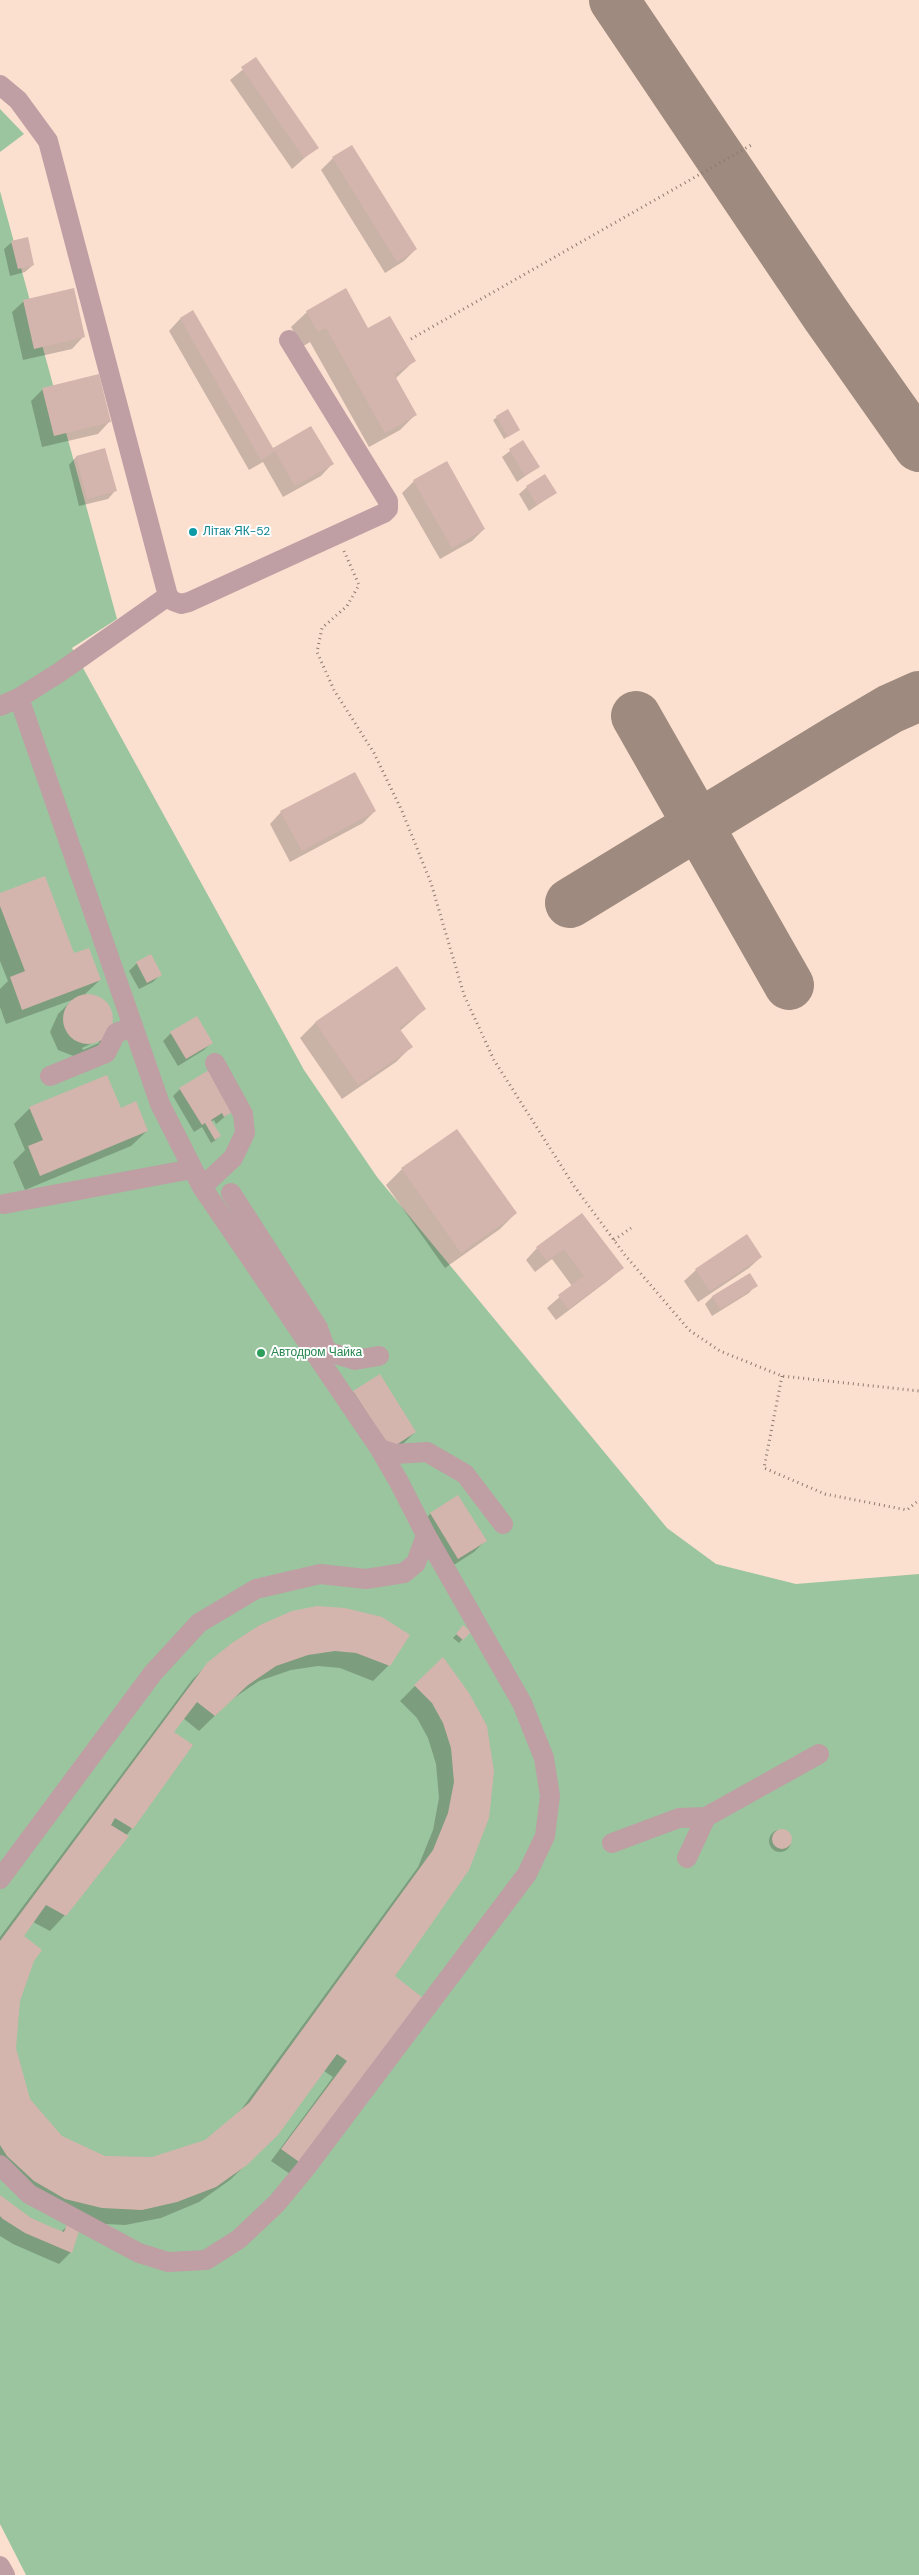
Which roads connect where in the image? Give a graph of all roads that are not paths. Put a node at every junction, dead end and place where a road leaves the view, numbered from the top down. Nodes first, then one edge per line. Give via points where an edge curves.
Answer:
1 (0, 85) edge
2 (289, 340) dead end
3 (168, 596) junction
4 (18, 698) junction
5 (0, 706) edge
6 (133, 1027) junction
7 (215, 1063) dead end
8 (50, 1076) dead end
9 (192, 1170) junction
10 (202, 1187) junction
11 (231, 1193) dead end
12 (4, 1204) dead end
13 (322, 1355) junction
14 (379, 1356) dead end
15 (380, 1449) junction
16 (503, 1524) dead end
17 (426, 1535) junction
18 (819, 1754) dead end
19 (706, 1817) junction
20 (612, 1843) dead end
21 (687, 1858) dead end
22 (0, 1879) edge
23 (0, 2164) edge
24 (0, 2566) edge
25 (5, 2575) edge

1 - 3 street via 18,100 48,142
2 - 3 street via 388,501 388,509 189,602 181,604
3 - 4 street
4 - 5 street
4 - 6 street
6 - 8 street via 116,1033 106,1053
6 - 9 street via 160,1104
7 - 10 street via 243,1114 245,1133 233,1158
9 - 10 street
9 - 12 street
10 - 13 street
11 - 13 street via 318,1328
13 - 14 street via 355,1360
13 - 15 street
15 - 16 street via 395,1454 427,1452 465,1474
15 - 17 street
17 - 22 street via 416,1564 404,1572 366,1579 320,1574 256,1589 200,1623 153,1673
17 - 23 street via 522,1703 544,1758 550,1796 545,1836 527,1874 278,2203 239,2239 206,2260 168,2262 139,2253 29,2194
18 - 19 street
19 - 20 street via 679,1818
19 - 21 street
24 - 25 street

